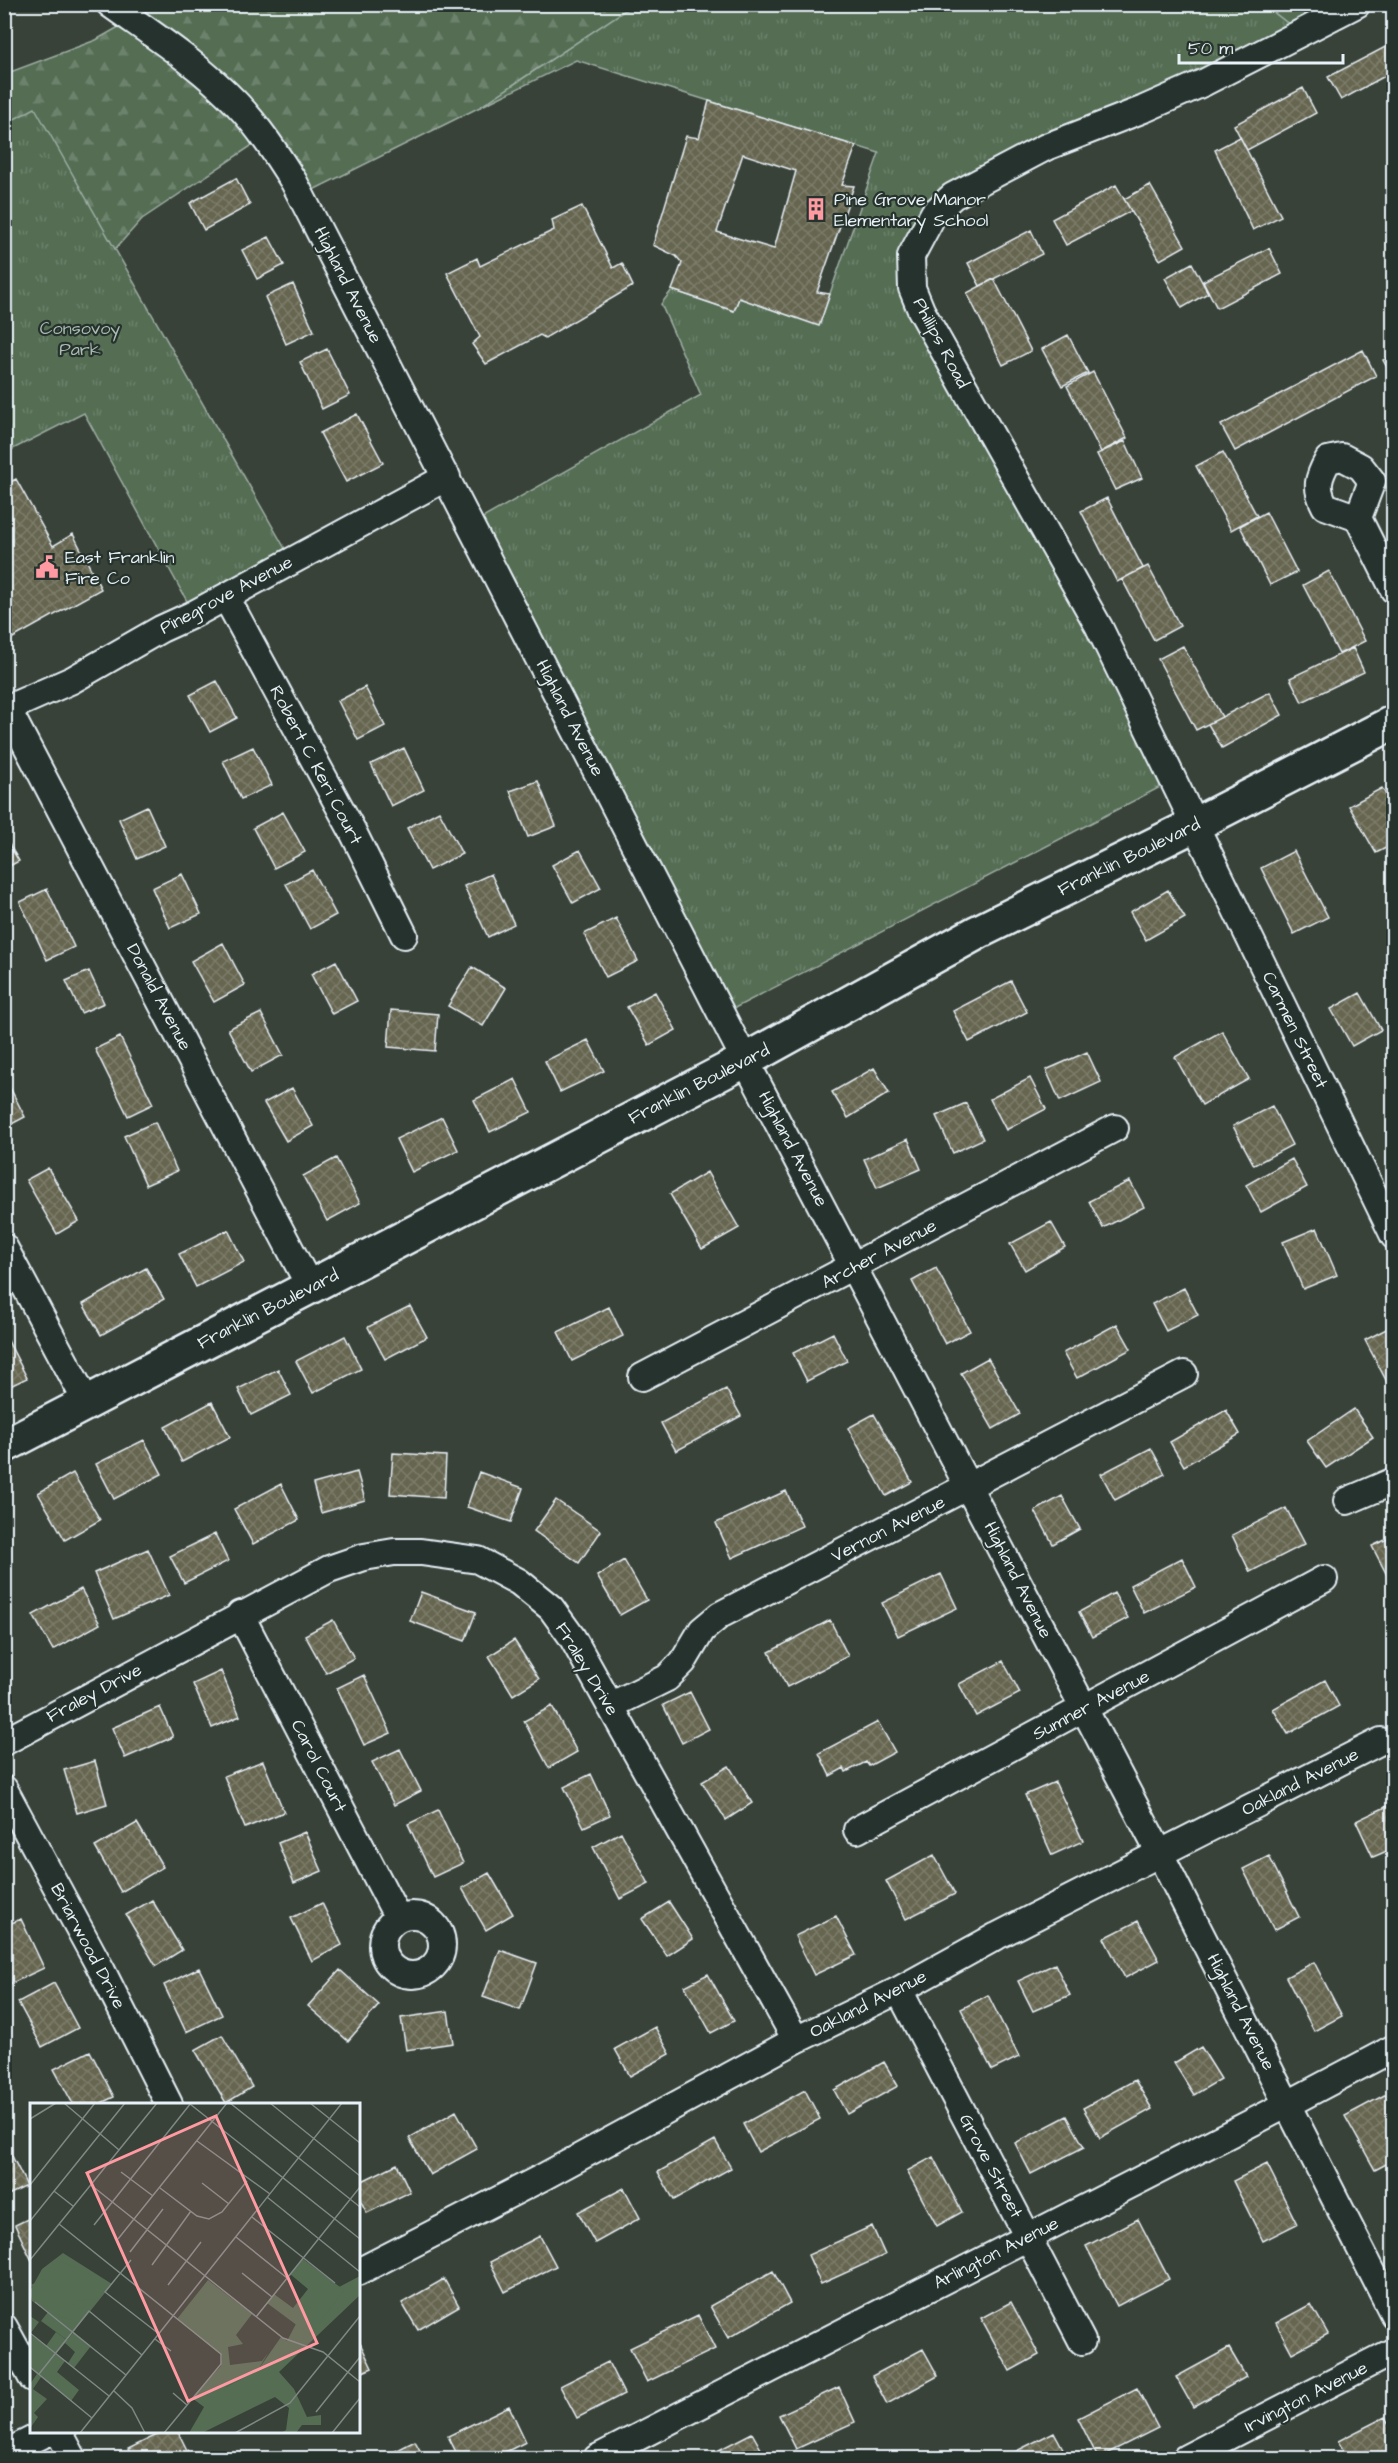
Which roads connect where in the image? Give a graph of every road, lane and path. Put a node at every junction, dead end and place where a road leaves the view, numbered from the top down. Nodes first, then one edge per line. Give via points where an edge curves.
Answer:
1 (110, 4) edge
2 (1357, 4) edge
3 (447, 477) junction
4 (1358, 518) dead end
5 (1394, 590) edge
6 (226, 597) junction
7 (6, 709) edge
8 (1394, 722) edge
9 (1194, 825) junction
10 (404, 935) dead end
11 (747, 1060) junction
12 (1115, 1128) dead end
13 (1394, 1236) edge
14 (4, 1247) edge
15 (855, 1267) junction
16 (310, 1287) junction
17 (1184, 1374) dead end
18 (642, 1377) dead end
19 (87, 1403) junction
20 (4, 1446) edge
21 (1394, 1481) edge
22 (970, 1487) junction
23 (1347, 1501) dead end
24 (1324, 1579) dead end
25 (240, 1614) junction
26 (610, 1706) junction
27 (1084, 1709) junction
28 (1381, 1741) dead end
29 (4, 1742) edge
30 (4, 1789) edge
31 (857, 1830) dead end
32 (1159, 1852) junction
33 (398, 1918) dead end
34 (899, 1990) junction
35 (796, 2040) junction
36 (1394, 2048) edge
37 (168, 2103) edge
38 (1288, 2104) junction
39 (1028, 2236) junction
40 (360, 2271) edge
41 (1394, 2315) edge
42 (4, 2327) edge
43 (1082, 2341) dead end
44 (1394, 2351) edge
45 (30, 2374) edge
46 (46, 2433) edge
47 (60, 2433) edge
48 (4, 2454) edge
49 (73, 2458) edge
50 (597, 2458) edge
51 (1186, 2458) edge

1 - 3 street, Highland Avenue via 180,55 236,103 274,149
2 - 9 street, Phillips Road via 1205,82 1046,147 953,196 934,213 911,256 912,288 921,310 1098,627
3 - 6 street, Pinegrove Avenue
3 - 11 street, Highland Avenue
4 - 5 street
6 - 7 street, Pinegrove Avenue via 161,628 72,680
6 - 10 street, Robert C Keri Court
7 - 16 street, Donald Avenue
8 - 9 street, Franklin Boulevard
9 - 11 street, Franklin Boulevard via 978,932
9 - 13 street, Carmen Street
11 - 15 street, Highland Avenue
11 - 16 street, Franklin Boulevard
12 - 15 street, Archer Avenue
14 - 19 street
15 - 18 street, Archer Avenue
15 - 22 street, Highland Avenue
16 - 19 street, Franklin Boulevard
17 - 22 street, Vernon Avenue
19 - 20 street, Franklin Boulevard
21 - 23 street
22 - 26 street, Vernon Avenue via 720,1616 702,1630 683,1662 667,1678
22 - 27 street, Highland Avenue
24 - 27 street, Sumner Avenue
25 - 26 street, Fraley Drive via 329,1569 364,1557 421,1552 478,1560 519,1582 551,1608 572,1637
25 - 29 street, Fraley Drive
25 - 33 street, Carol Court
26 - 35 street, Fraley Drive
27 - 31 street, Sumner Avenue
27 - 32 street, Highland Avenue
28 - 32 street, Oakland Avenue
30 - 37 street, Briarwood Drive
32 - 34 street, Oakland Avenue
32 - 38 street, Highland Avenue
34 - 35 street, Oakland Avenue
34 - 39 street, Grove Street
35 - 40 street, Oakland Avenue
36 - 38 street, Arlington Avenue
38 - 39 street, Arlington Avenue
38 - 41 street, Highland Avenue
39 - 43 street, Grove Street
39 - 50 street, Arlington Avenue
42 - 45 street
44 - 51 street, Irvington Avenue
46 - 48 street
47 - 49 street

